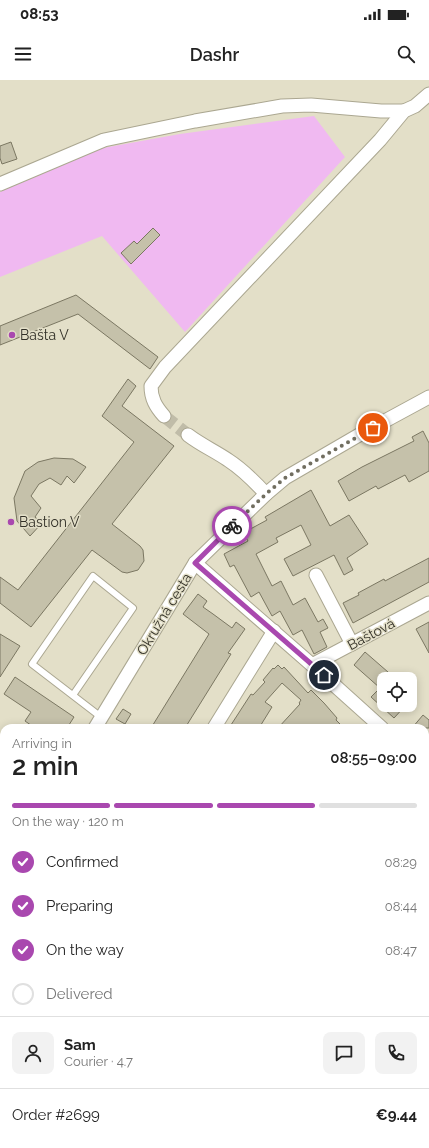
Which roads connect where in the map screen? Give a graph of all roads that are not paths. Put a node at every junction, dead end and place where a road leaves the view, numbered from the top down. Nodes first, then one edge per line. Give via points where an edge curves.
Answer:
1 (429, 94) edge
2 (404, 111) junction
3 (0, 184) edge
4 (429, 397) edge
5 (164, 416) tunnel mouth
6 (188, 435) tunnel mouth
7 (266, 494) junction
8 (195, 563) junction
9 (316, 575) dead end
10 (429, 603) edge
11 (274, 632) junction
12 (352, 644) junction
13 (312, 665) junction
14 (73, 695) junction
15 (98, 723) edge
16 (216, 724) edge
17 (378, 724) edge

1 - 2 street via 415,106
2 - 3 street via 297,105 195,121 104,140
2 - 5 street via 380,140 153,382 152,397
4 - 7 street, Okružná cesta via 285,478
6 - 7 street via 230,461
7 - 8 street, Okružná cesta
8 - 11 street
8 - 15 street, Okružná cesta
9 - 12 street
10 - 12 street, Baštová
11 - 13 street
11 - 16 street
12 - 13 street, Baštová
13 - 17 street
14 - 14 lane via 32,664 93,576 133,608
14 - 15 lane

